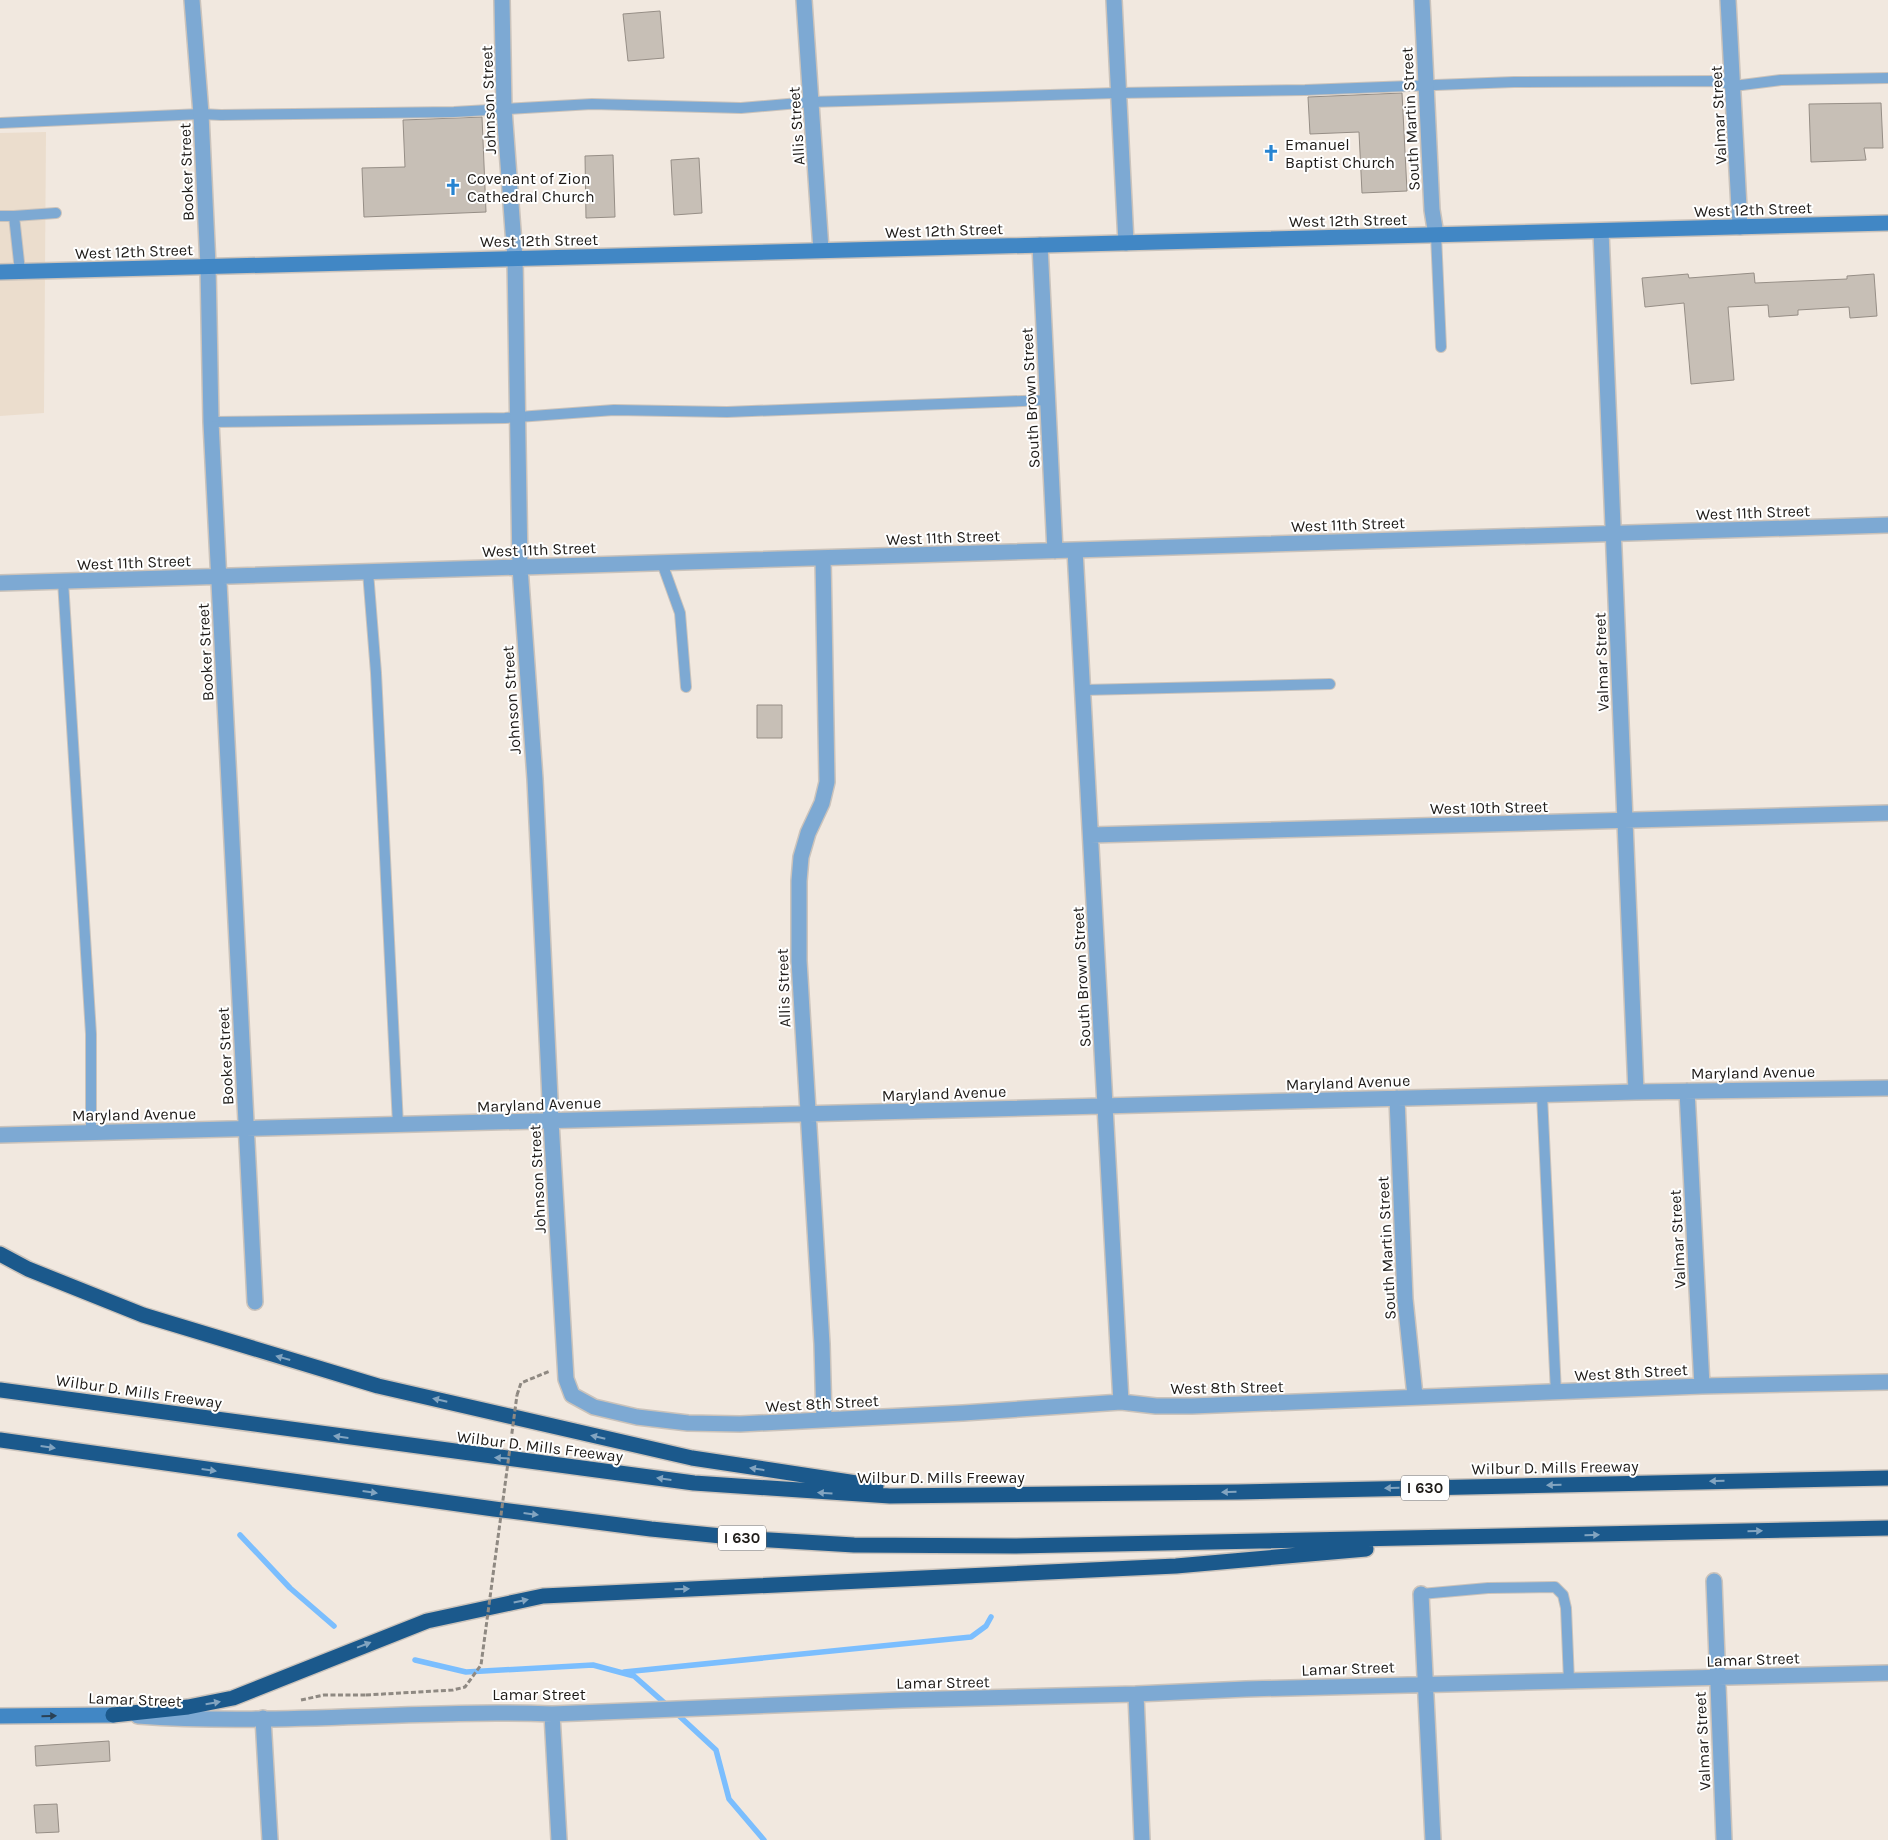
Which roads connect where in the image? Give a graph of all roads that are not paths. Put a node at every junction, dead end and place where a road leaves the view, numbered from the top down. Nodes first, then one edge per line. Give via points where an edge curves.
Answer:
1 (192, 0) edge
2 (502, 0) edge
3 (804, 0) edge
4 (1114, 0) edge
5 (1422, 0) edge
6 (1728, 0) edge
7 (1888, 78) edge
8 (1425, 85) junction
9 (1734, 86) junction
10 (1117, 93) junction
11 (810, 102) junction
12 (504, 109) junction
13 (201, 114) junction
14 (0, 123) edge
15 (56, 213) dead end
16 (0, 216) edge
17 (14, 216) junction
18 (1888, 224) edge
19 (1740, 227) junction
20 (1601, 231) junction
21 (1436, 235) junction
22 (1126, 243) junction
23 (1040, 245) junction
24 (821, 250) junction
25 (515, 258) junction
26 (208, 266) junction
27 (20, 271) junction
28 (0, 272) edge
29 (1441, 347) dead end
30 (1048, 400) junction
31 (517, 417) junction
32 (211, 422) junction
33 (1888, 525) edge
34 (1613, 534) junction
35 (1075, 550) junction
36 (1055, 551) junction
37 (823, 558) junction
38 (662, 563) junction
39 (520, 567) junction
40 (368, 572) junction
41 (219, 576) junction
42 (63, 581) junction
43 (0, 583) edge
44 (1330, 684) dead end
45 (686, 687) dead end
46 (1083, 690) junction
47 (1888, 813) edge
48 (1626, 822) junction
49 (1091, 835) junction
50 (1888, 1088) edge
51 (1687, 1091) junction
52 (1636, 1092) junction
53 (1542, 1094) junction
54 (1397, 1098) junction
55 (1105, 1106) junction
56 (807, 1114) junction
57 (551, 1121) junction
58 (398, 1125) junction
59 (247, 1129) junction
60 (92, 1133) junction
61 (0, 1135) edge
62 (0, 1254) edge
63 (0, 1265) edge
64 (28, 1270) junction
65 (255, 1302) dead end
66 (1888, 1382) edge
67 (1702, 1386) junction
68 (0, 1390) edge
69 (1556, 1393) junction
70 (572, 1395) joint
71 (1414, 1396) junction
72 (1121, 1402) junction
73 (824, 1420) junction
74 (0, 1440) edge
75 (1888, 1470) edge
76 (1888, 1478) edge
77 (1744, 1481) junction
78 (962, 1496) junction
79 (1888, 1528) edge
80 (1491, 1537) junction
81 (1714, 1581) dead end
82 (1421, 1594) joint
83 (1888, 1673) edge
84 (1717, 1678) junction
85 (1569, 1681) junction
86 (1426, 1684) junction
87 (1136, 1694) junction
88 (552, 1714) junction
89 (112, 1715) junction
90 (0, 1716) edge
91 (263, 1718) junction
92 (270, 1840) edge
93 (559, 1840) edge
94 (1142, 1840) edge
95 (1433, 1840) edge
96 (1724, 1840) edge

1 - 13 street, Booker Street
2 - 12 street, Johnson Street
3 - 11 street, Allis Street
4 - 10 street
5 - 8 street, South Martin Street
6 - 9 street, Valmar Street
7 - 9 lane via 1781,80
8 - 9 lane via 1719,81
8 - 10 lane
8 - 21 street, South Martin Street
9 - 19 street, Valmar Street
10 - 11 lane
10 - 22 street
11 - 12 lane via 741,108 592,104
11 - 24 street, Allis Street
12 - 13 lane
12 - 25 street, Johnson Street
13 - 14 lane
13 - 26 street, Booker Street
15 - 17 lane
16 - 17 lane
17 - 27 lane
18 - 19 main road, West 12th Street
19 - 20 main road, West 12th Street
20 - 21 main road, West 12th Street
20 - 34 street, Valmar Street
21 - 22 main road, West 12th Street
21 - 29 lane
22 - 23 main road, West 12th Street
23 - 24 main road, West 12th Street
23 - 30 street, South Brown Street
24 - 25 main road, West 12th Street
25 - 26 main road, West 12th Street
25 - 31 street, Johnson Street
26 - 27 main road, West 12th Street
26 - 32 street, Booker Street
27 - 28 main road, West 12th Street
30 - 31 lane via 727,412 614,410
30 - 36 street, South Brown Street
31 - 32 lane
31 - 39 street, Johnson Street
32 - 41 street, Booker Street
33 - 34 street, West 11th Street
34 - 35 street, West 11th Street
34 - 48 street, Valmar Street
35 - 36 street, West 11th Street
35 - 46 street, South Brown Street
36 - 37 street, West 11th Street
37 - 38 street, West 11th Street
37 - 56 street, Allis Street via 826,782 822,802 808,834 798,881
38 - 39 street, West 11th Street
38 - 45 lane via 680,613
39 - 40 street, West 11th Street
39 - 57 street, Johnson Street via 536,788
40 - 41 street, West 11th Street
40 - 58 lane via 377,682
41 - 42 street, West 11th Street
41 - 59 street, Booker Street
42 - 43 street, West 11th Street
42 - 60 lane via 91,1034
44 - 46 lane
46 - 49 street, South Brown Street
47 - 48 street, West 10th Street
48 - 49 street, West 10th Street
48 - 52 street, Valmar Street
49 - 55 street, South Brown Street
50 - 51 street, Maryland Avenue
51 - 52 street, Maryland Avenue
51 - 67 street, Valmar Street
52 - 53 street, Maryland Avenue
53 - 54 street, Maryland Avenue
53 - 69 lane
54 - 55 street, Maryland Avenue
54 - 71 street, South Martin Street via 1405,1299
55 - 56 street, Maryland Avenue
55 - 72 street, South Brown Street
56 - 57 street, Maryland Avenue
56 - 73 street, Allis Street
57 - 58 street, Maryland Avenue
57 - 70 street, Johnson Street via 566,1378
58 - 59 street, Maryland Avenue
59 - 60 street, Maryland Avenue
59 - 65 street, Booker Street
60 - 61 street, Maryland Avenue
62 - 64 highway
63 - 64 highway
78 -> 64 highway via 849,1483 692,1458 378,1386 143,1315
66 - 67 street, West 8th Street
67 - 69 street, West 8th Street
78 -> 68 highway, Wilbur D. Mills Freeway / I 630 via 880,1496 694,1483
69 - 71 street, West 8th Street
70 - 73 street, West 8th Street via 594,1407 637,1417 688,1423
71 - 72 street, West 8th Street via 1192,1406
72 - 73 street, West 8th Street
74 -> 80 highway, I 630 via 494,1510 752,1539 854,1545 984,1546
75 - 77 highway
76 - 77 highway, Wilbur D. Mills Freeway / I 630
77 -> 78 highway, Wilbur D. Mills Freeway / I 630
80 -> 79 highway, I 630
89 -> 80 highway via 188,1707 233,1698 427,1621 543,1596 1166,1566
81 - 84 street, Valmar Street
82 - 85 lane via 1488,1588 1554,1588 1563,1595 1566,1608
82 - 86 street
83 - 84 street, Lamar Street
84 - 85 street, Lamar Street
84 - 96 street, Valmar Street
85 - 86 street, Lamar Street
86 - 87 street, Lamar Street
86 - 95 street
87 - 88 street, Lamar Street
87 - 94 street
88 - 91 street, Lamar Street via 496,1712
88 - 93 street
90 -> 89 main road, Lamar Street
89 - 91 street, Lamar Street
91 - 92 street

